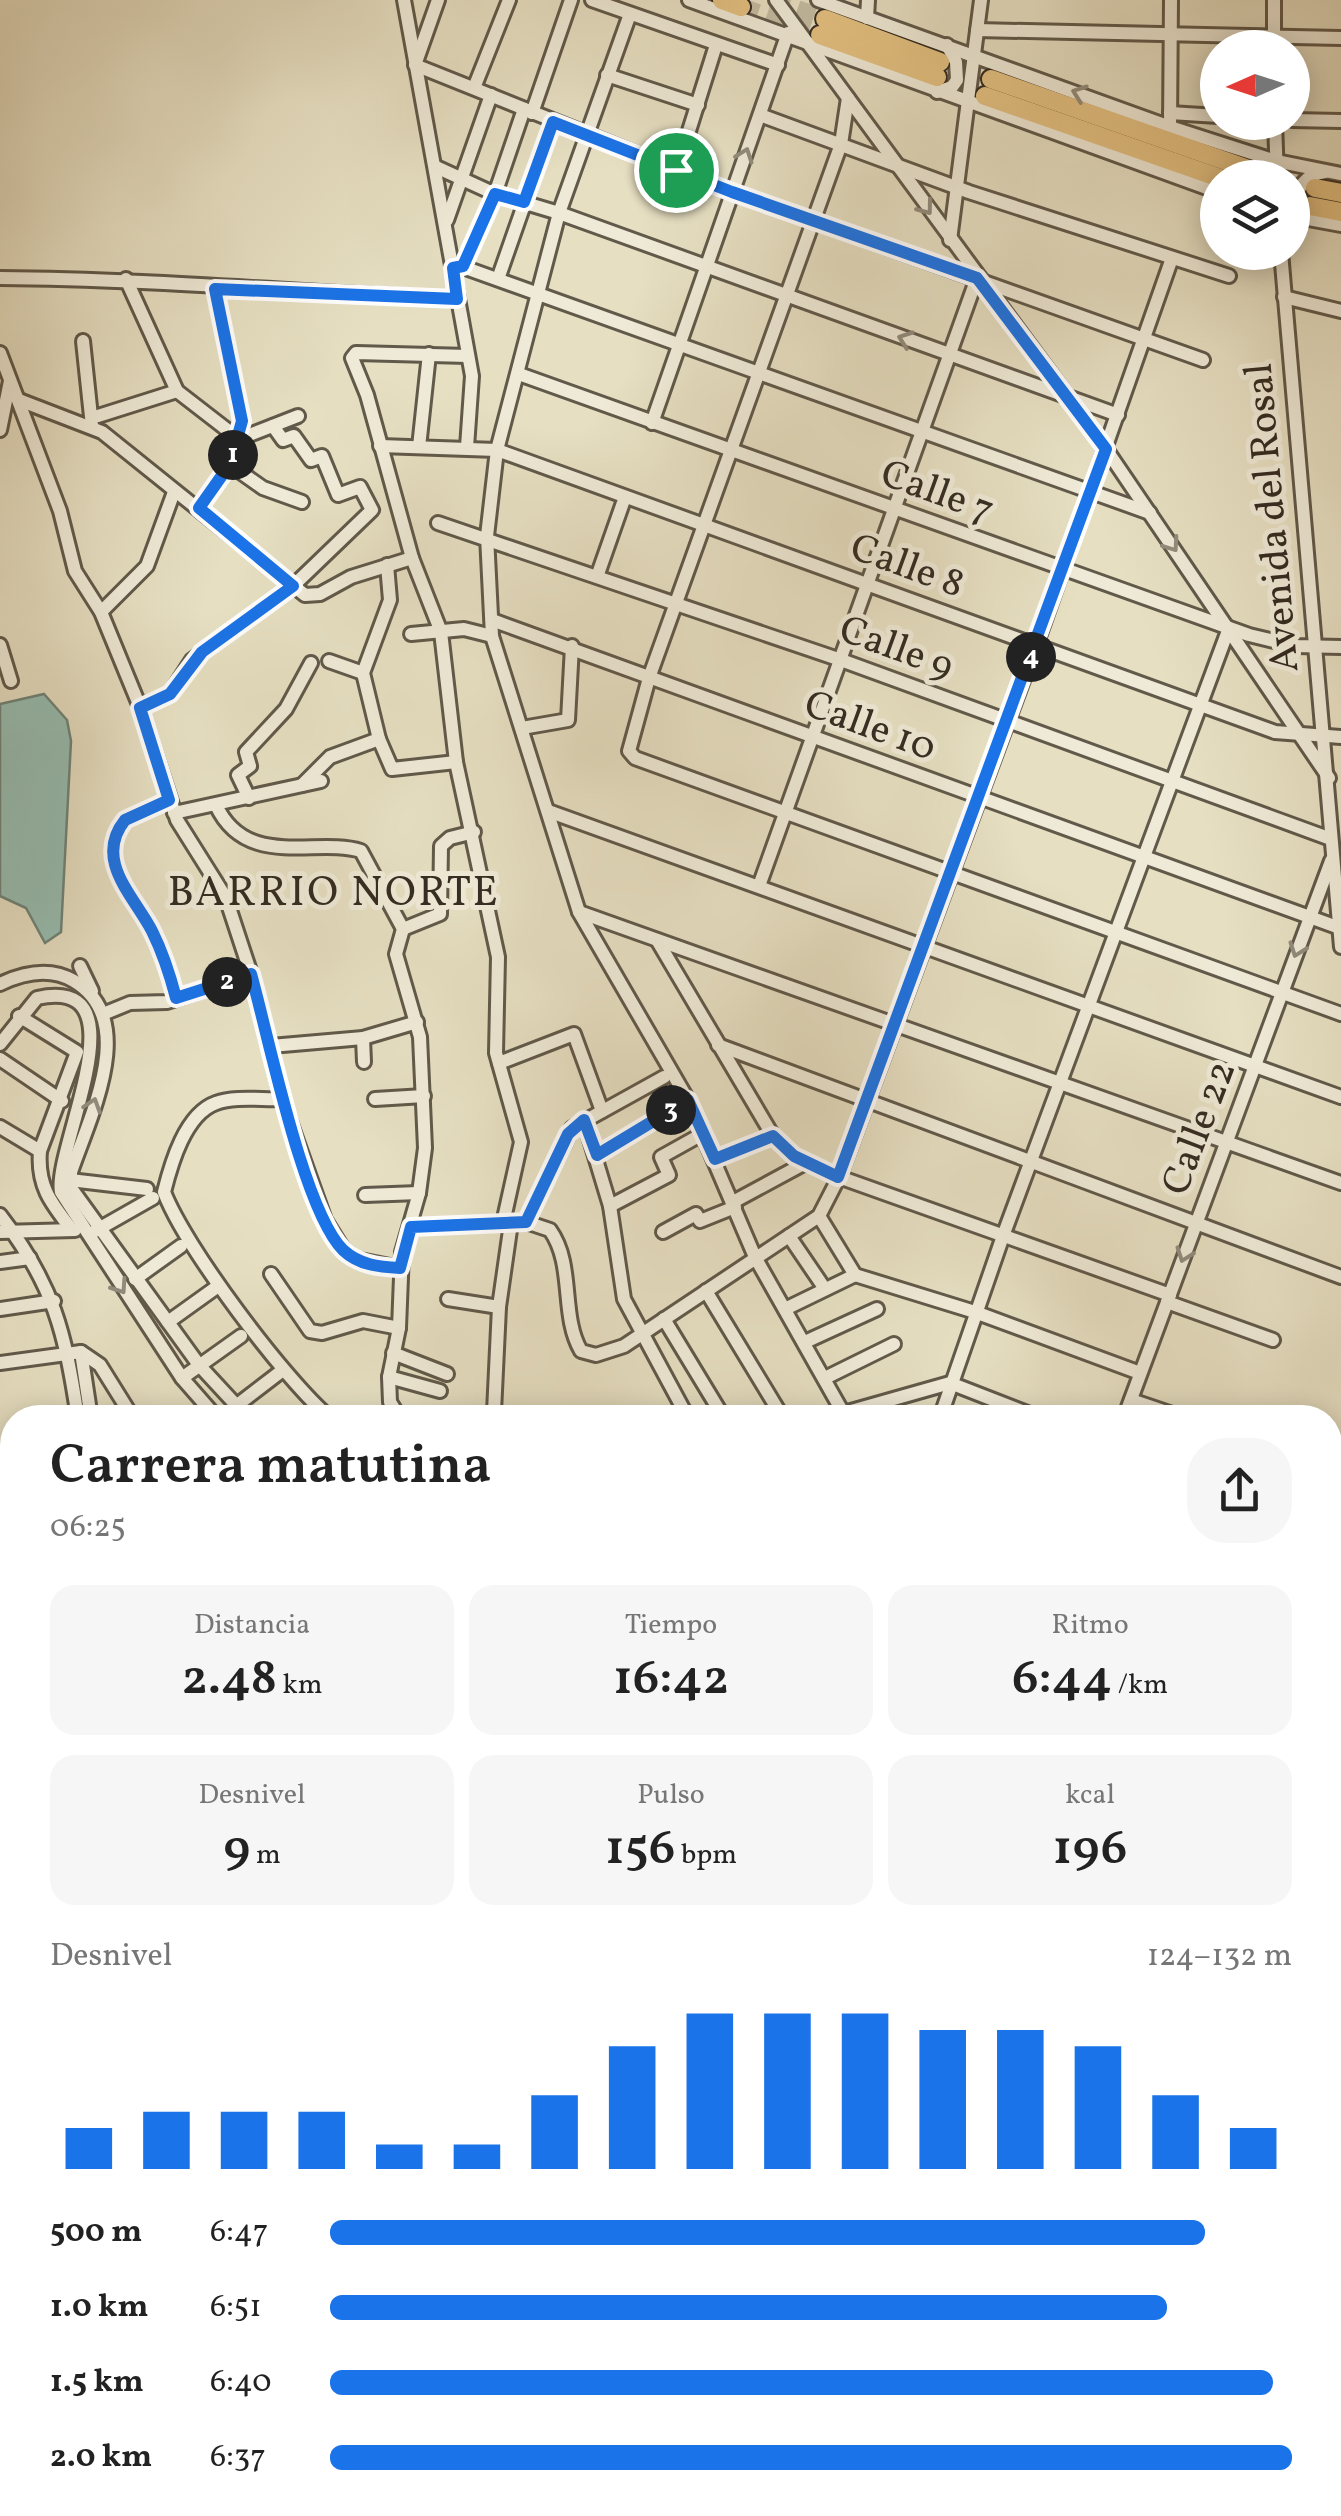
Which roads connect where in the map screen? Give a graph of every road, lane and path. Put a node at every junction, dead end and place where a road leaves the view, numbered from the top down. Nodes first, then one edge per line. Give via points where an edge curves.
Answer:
1 (404, 0) edge
2 (438, 0) edge
3 (508, 0) edge
4 (571, 0) edge
5 (592, 0) edge
6 (689, 0) edge
7 (722, 0) edge
8 (776, 0) edge
9 (818, 0) edge
10 (868, 0) edge
11 (981, 0) edge
12 (1170, 0) edge
13 (1274, 0) edge
14 (741, 7) dead end
15 (630, 14) junction
16 (868, 18) junction
17 (792, 21) junction
18 (977, 30) junction
19 (1274, 30) edge
20 (818, 33) junction
21 (786, 36) junction
22 (1170, 36) junction
23 (1200, 38) edge
24 (1341, 38) edge
25 (1310, 40) edge
26 (716, 45) junction
27 (973, 54) junction
28 (415, 65) junction
29 (778, 65) junction
30 (939, 69) junction
31 (607, 76) junction
32 (474, 88) junction
33 (981, 93) junction
34 (491, 95) junction
35 (848, 98) junction
36 (698, 106) junction
37 (528, 111) junction
38 (760, 114) junction
39 (1200, 118) edge
40 (1170, 120) junction
41 (1310, 120) edge
42 (1341, 121) edge
43 (553, 122) junction
44 (585, 134) junction
45 (842, 144) junction
46 (1216, 160) edge
47 (1273, 160) edge
48 (894, 165) junction
49 (436, 167) junction
50 (676, 170) junction
51 (1200, 171) edge
52 (1334, 173) edge
53 (462, 176) junction
54 (1200, 184) edge
55 (959, 188) junction
56 (732, 192) junction
57 (1341, 193) edge
58 (495, 194) junction
59 (524, 202) junction
60 (1311, 204) junction
61 (1341, 212) edge
62 (559, 213) junction
63 (815, 219) junction
64 (447, 220) junction
65 (1341, 225) edge
66 (950, 240) junction
67 (1171, 261) junction
68 (706, 267) junction
69 (458, 268) junction
70 (1282, 270) edge
71 (1229, 276) dead end
72 (0, 278) edge
73 (977, 278) junction
74 (126, 279) junction
75 (498, 279) junction
76 (215, 289) junction
77 (540, 294) junction
78 (787, 297) junction
79 (1284, 297) junction
80 (457, 299) junction
81 (1341, 311) edge
82 (1144, 340) junction
83 (83, 341) dead end
84 (678, 346) junction
85 (0, 353) edge
86 (429, 354) junction
87 (468, 356) junction
88 (951, 356) junction
89 (1203, 360) dead end
90 (760, 373) junction
91 (519, 374) junction
92 (10, 382) junction
93 (177, 392) junction
94 (1063, 394) junction
95 (19, 400) junction
96 (1118, 415) junction
97 (298, 416) dead end
98 (95, 421) junction
99 (652, 423) junction
100 (273, 426) junction
101 (0, 430) edge
102 (924, 434) junction
103 (239, 439) junction
104 (380, 446) junction
105 (419, 447) junction
106 (467, 447) junction
107 (1106, 449) junction
108 (497, 450) junction
109 (732, 453) junction
110 (230, 464) junction
111 (174, 492) junction
112 (1088, 493) junction
113 (625, 497) junction
114 (302, 502) dead end
115 (199, 508) junction
116 (896, 509) junction
117 (1150, 513) junction
118 (438, 522) dead end
119 (706, 525) junction
120 (487, 536) junction
121 (412, 558) junction
122 (387, 565) junction
123 (1062, 570) junction
124 (598, 574) junction
125 (868, 585) junction
126 (293, 586) junction
127 (678, 603) junction
128 (100, 612) junction
129 (492, 620) junction
130 (1229, 628) junction
131 (440, 632) junction
132 (411, 634) dead end
133 (492, 636) junction
134 (0, 645) edge
135 (1036, 645) junction
136 (572, 646) junction
137 (1312, 646) junction
138 (1341, 647) edge
139 (841, 660) junction
140 (329, 661) dead end
141 (311, 663) dead end
142 (363, 673) junction
143 (649, 678) junction
144 (11, 681) dead end
145 (1198, 703) junction
146 (140, 708) junction
147 (1006, 720) junction
148 (522, 728) junction
149 (1299, 732) junction
150 (1324, 735) junction
151 (813, 736) junction
152 (1341, 737) edge
153 (379, 739) junction
154 (456, 762) junction
155 (1329, 778) junction
156 (1170, 780) junction
157 (321, 782) dead end
158 (302, 785) junction
159 (249, 798) junction
160 (976, 798) junction
161 (172, 806) junction
162 (216, 806) junction
163 (787, 810) junction
164 (548, 811) junction
165 (474, 832) junction
166 (1331, 839) junction
167 (1143, 855) junction
168 (1332, 859) junction
169 (949, 874) junction
170 (759, 886) junction
171 (579, 912) junction
172 (1309, 918) junction
173 (1340, 928) edge
174 (403, 929) junction
175 (1114, 932) junction
176 (657, 940) junction
177 (1341, 947) edge
178 (922, 949) junction
179 (80, 966) dead end
180 (251, 974) junction
181 (0, 984) edge
182 (1281, 994) junction
183 (95, 998) junction
184 (176, 998) junction
185 (1086, 1008) junction
186 (102, 1014) junction
187 (1341, 1014) edge
188 (19, 1016) junction
189 (416, 1022) junction
190 (894, 1025) junction
191 (363, 1038) junction
192 (0, 1044) edge
193 (718, 1045) junction
194 (271, 1046) junction
195 (0, 1059) edge
196 (364, 1062) dead end
197 (498, 1062) junction
198 (1254, 1069) junction
199 (664, 1077) dead end
200 (1058, 1085) junction
201 (424, 1096) junction
202 (1341, 1097) edge
203 (282, 1099) junction
204 (374, 1099) dead end
205 (688, 1100) junction
206 (62, 1101) junction
207 (867, 1101) junction
208 (602, 1112) junction
209 (584, 1120) junction
210 (0, 1127) edge
211 (704, 1133) junction
212 (773, 1136) junction
213 (1226, 1144) junction
214 (40, 1151) junction
215 (597, 1155) junction
216 (715, 1159) junction
217 (807, 1162) junction
218 (1032, 1162) junction
219 (838, 1177) junction
220 (70, 1180) junction
221 (1341, 1184) edge
222 (419, 1193) junction
223 (365, 1195) dead end
224 (734, 1204) junction
225 (610, 1206) junction
226 (0, 1214) edge
227 (820, 1216) junction
228 (1196, 1221) junction
229 (514, 1223) junction
230 (411, 1227) junction
231 (77, 1230) junction
232 (101, 1231) junction
233 (6, 1232) edge
234 (663, 1232) dead end
235 (789, 1236) junction
236 (1002, 1236) junction
237 (181, 1246) dead end
238 (755, 1257) junction
239 (30, 1258) junction
240 (0, 1262) edge
241 (400, 1268) junction
242 (271, 1274) dead end
243 (855, 1275) junction
244 (1341, 1277) edge
245 (135, 1279) junction
246 (825, 1288) junction
247 (214, 1289) dead end
248 (706, 1291) junction
249 (1168, 1298) junction
250 (448, 1299) dead end
251 (54, 1301) junction
252 (499, 1307) junction
253 (877, 1308) dead end
254 (0, 1309) edge
255 (785, 1309) junction
256 (975, 1312) junction
257 (664, 1318) junction
258 (168, 1322) junction
259 (399, 1328) junction
260 (642, 1335) junction
261 (241, 1336) dead end
262 (1273, 1340) dead end
263 (805, 1342) junction
264 (894, 1344) dead end
265 (75, 1351) junction
266 (393, 1353) junction
267 (0, 1363) edge
268 (199, 1365) junction
269 (1140, 1373) junction
270 (279, 1374) dead end
271 (447, 1374) dead end
272 (390, 1376) junction
273 (182, 1378) junction
274 (825, 1378) junction
275 (950, 1384) junction
276 (440, 1392) dead end
277 (1131, 1400) junction
278 (84, 1405) edge
279 (125, 1405) edge
280 (206, 1405) edge
281 (235, 1405) edge
282 (237, 1405) edge
283 (319, 1405) edge
284 (392, 1405) edge
285 (494, 1405) edge
286 (681, 1405) edge
287 (716, 1405) edge
288 (775, 1405) edge
289 (840, 1405) edge
290 (879, 1405) edge
291 (944, 1405) edge
292 (1006, 1405) edge
293 (1129, 1405) edge
294 (1146, 1405) edge

1 - 28 street
2 - 28 street
3 - 32 street
4 - 37 street
5 - 15 street
6 - 21 street
7 - 14 main road
8 - 17 street
9 - 16 street
10 - 16 street
11 - 18 street
12 - 22 street
13 - 19 street
15 - 26 street
15 - 31 street
16 - 30 street
17 - 20 street
17 - 21 street
18 - 22 street
18 - 27 street
20 - 21 street
20 - 30 main road
20 - 35 street
21 - 29 street
22 - 23 street
22 - 40 street
24 - 25 street
26 - 29 street
26 - 36 street
27 - 30 street
27 - 33 street
40 -> 27 street
28 - 32 street
28 - 49 street
29 - 38 street
30 - 33 street
31 - 36 street
31 - 44 street
32 - 34 street
33 - 46 main road
33 - 51 main road
33 - 54 street
33 - 55 street
34 - 37 street
34 - 53 street
35 - 45 street
35 - 48 street
36 - 50 street
37 - 43 street
37 - 58 street
38 - 45 street
56 -> 38 street
39 - 40 street
40 - 47 street
41 - 42 street
43 - 44 street
43 - 59 street
44 - 50 street
44 - 62 street
45 - 48 street
45 - 63 street
48 - 55 street
48 -> 66 street
49 - 53 street
49 - 64 street
50 - 56 street
52 - 60 street via 1310,176 1298,189 1298,206
53 - 58 street
53 - 64 street
55 - 66 street
55 - 67 street
56 - 63 street
56 - 68 street
57 - 60 main road
58 - 59 street
58 - 69 street
59 - 62 street
59 - 75 street
60 - 61 main road
60 - 65 street
62 - 68 street
62 - 77 street
63 - 73 street
63 - 78 street
64 - 69 street
66 - 73 street
67 - 71 street
67 - 82 street
68 - 78 street
68 - 84 street
69 - 75 street
69 - 80 street
70 - 79 street, Avenida del Rosal
72 - 74 street
73 - 82 street
73 - 88 street
73 - 94 street
74 - 76 street
74 - 93 street
75 - 77 street
76 - 80 street
76 - 103 street via 241,408
77 - 84 street
77 - 91 street
88 -> 78 street
78 - 90 street
79 - 81 street
79 - 137 street, Avenida del Rosal
80 - 87 street
82 - 89 street
82 - 96 street
83 - 98 street
84 - 90 street
84 - 99 street
85 - 92 street
86 - 87 street
86 - 104 street via 356,353 352,360
86 - 105 street
87 - 106 street
88 - 94 street
88 - 102 street
90 - 102 street
90 - 109 street
91 - 99 street, Calle 7
91 - 108 street
92 - 95 street
92 - 101 street
93 - 98 street
93 - 103 street
94 - 96 street
94 - 107 street
95 - 98 street
95 - 128 street via 75,571
96 - 107 street
97 - 100 street
98 - 111 street
99 - 109 street, Calle 7
100 - 103 street
100 - 126 street via 283,440 294,436 310,460 322,456 338,495 360,487 372,510
102 - 112 street
102 - 116 street
103 - 110 street
104 - 105 street, Calle 8
104 - 121 street
105 - 106 street, Calle 8
106 - 108 street, Calle 8
107 - 112 street
107 - 117 street
108 - 113 street, Calle 8
108 - 120 street
109 - 116 street, Calle 7
109 - 119 street
110 - 114 street via 270,492
110 - 115 street
111 - 115 street
111 - 128 street via 147,566
112 - 117 street
112 - 123 street
113 - 119 street, Calle 8
113 - 124 street
115 - 126 street
116 - 123 street, Calle 7
116 - 125 street
117 -> 130 street
118 - 120 street, Calle 9
119 - 125 street, Calle 8
119 - 127 street
120 - 124 street, Calle 9
120 - 129 street
121 - 122 street
121 - 131 street
122 - 126 street via 320,594 305,595
122 - 142 street via 390,600
123 - 130 street, Calle 7
123 - 135 street
124 - 127 street, Calle 9
125 - 135 street, Calle 8
125 - 139 street
126 - 146 street via 202,652 170,694
127 - 139 street, Calle 9
127 - 143 street
128 - 146 street
129 - 133 street
129 - 136 street, Calle 10
130 - 137 street, Calle 7
130 - 145 street
130 - 149 street
131 - 132 street
131 - 133 street
131 - 154 street
133 - 148 street
134 - 144 street
135 - 145 street, Calle 8
135 - 147 street
136 - 143 street, Calle 10
136 - 148 street via 570,714 565,722
137 - 138 street, Calle 7
137 - 150 street, Avenida del Rosal
139 - 147 street, Calle 9
139 - 151 street
140 - 142 street
141 - 159 street via 286,708 246,752 250,766 238,775
142 - 153 street
143 - 151 street, Calle 10
143 - 163 street via 628,740 634,758
145 - 149 street, Calle 8 via 1276,732
145 - 156 street
146 - 161 street
147 - 156 street, Calle 9
147 - 160 street
148 - 164 street
149 - 150 street, Calle 8
149 - 155 street
150 - 152 street, Calle 8
150 - 155 street, Avenida del Rosal
151 - 160 street, Calle 10
151 - 163 street
153 - 154 street via 392,769
153 - 158 street via 330,757
154 - 165 street
155 - 166 street, Avenida del Rosal
156 - 166 street, Calle 9
156 - 167 street
157 - 158 street
158 - 159 street
159 - 162 street
160 - 167 street, Calle 10
160 - 169 street
161 - 162 street
161 - 180 street via 226,898
161 - 184 street via 125,820 112,849 118,876 151,930
162 - 174 street via 231,829 271,845 361,852
163 - 169 street
163 - 170 street
164 - 170 street
164 - 171 street
165 - 174 street via 441,846 440,914
165 - 197 street via 498,957
166 - 168 street, Avenida del Rosal
167 - 172 street, Calle 10
167 - 175 street
168 - 172 street, Calle 22
168 - 173 street, Avenida del Rosal
169 - 175 street
169 - 178 street
170 - 178 street
171 - 176 street
171 - 205 street
172 - 173 street, Calle 10
172 -> 182 street, Calle 22
173 - 177 street, Avenida del Rosal
174 - 189 street via 396,954
175 - 182 street
175 - 185 street
176 - 190 street
176 - 193 street
178 - 185 street
178 - 190 street
179 - 183 street
180 - 184 street
180 - 194 street
181 - 183 street via 46,972
182 - 187 street
182 - 198 street, Calle 22
183 - 186 street
184 - 186 street via 130,1002
185 - 198 street
185 - 200 street
220 -> 186 street via 104,1072
188 - 192 street
188 - 206 street via 74,1048 78,1057
188 - 231 street via 37,998 52,995 80,1004 90,1021 92,1056 58,1179
189 - 191 street
189 - 201 street
190 - 200 street
190 - 207 street
191 - 194 street
191 - 196 street
193 - 207 street
193 - 212 street
194 - 203 street
195 - 206 street
197 - 208 street via 572,1034
197 - 229 street via 521,1142
198 - 202 street
198 - 213 street, Calle 22
199 - 208 street
200 - 213 street
200 - 218 street
201 - 204 street
201 - 222 street
203 - 241 street via 334,1237 356,1259
203 - 283 street via 229,1101 204,1111 179,1147 164,1192 228,1295
205 - 211 street
205 - 215 street
206 - 214 street
207 - 218 street
207 - 219 street
208 - 209 street
209 - 215 street
209 - 229 street via 568,1134
210 - 214 street
211 - 216 street
211 - 225 street via 662,1156 669,1175
212 - 216 street
212 - 217 street
213 - 221 street
213 - 228 street, Calle 22
214 - 231 street via 46,1196
215 - 225 street
216 - 224 street
217 - 219 street
217 - 224 street
218 - 228 street
218 - 236 street
219 - 227 street
219 - 236 street
220 - 232 street
220 - 232 street via 150,1194
222 - 223 street
222 - 230 street
224 - 234 street
224 - 238 street
225 - 260 street via 624,1298
226 - 233 street
227 - 235 street
227 - 243 street
228 - 244 street
228 -> 249 street, Calle 22
229 - 230 street
229 - 252 street
229 - 260 street via 550,1230 558,1240 582,1352 606,1353
230 - 241 street
231 - 232 street
231 - 233 street
231 -> 273 street
232 - 245 street
233 - 239 street
235 - 238 street
235 - 246 street
236 - 249 street
236 - 256 street
237 - 245 street
238 - 248 street
238 - 255 street
239 - 240 street
239 - 251 street
241 - 259 street
242 - 259 street via 316,1334 363,1320
243 - 246 street
243 - 256 street
245 - 258 street
246 - 255 street
247 - 258 street
248 - 257 street
248 - 288 street
249 - 262 street
249 - 269 street, Calle 22
250 - 252 street
251 - 254 street
251 - 265 street
252 - 285 street
253 - 263 street
255 - 263 street
256 - 269 street
256 - 275 street
257 - 260 street
257 - 287 street
258 - 268 street
259 - 266 street
260 - 286 street
261 - 268 street
263 - 274 street
264 - 274 street
265 - 267 street
265 - 278 street
265 - 279 street via 100,1365
266 - 271 street
266 - 272 street
268 - 273 street
268 - 281 street
269 - 277 street, Calle 22
270 - 282 street
272 - 276 street
272 - 284 street
273 - 280 street
274 - 289 street
275 - 290 street
275 - 291 street
275 - 292 street
277 - 293 street, Calle 22
277 - 294 street

